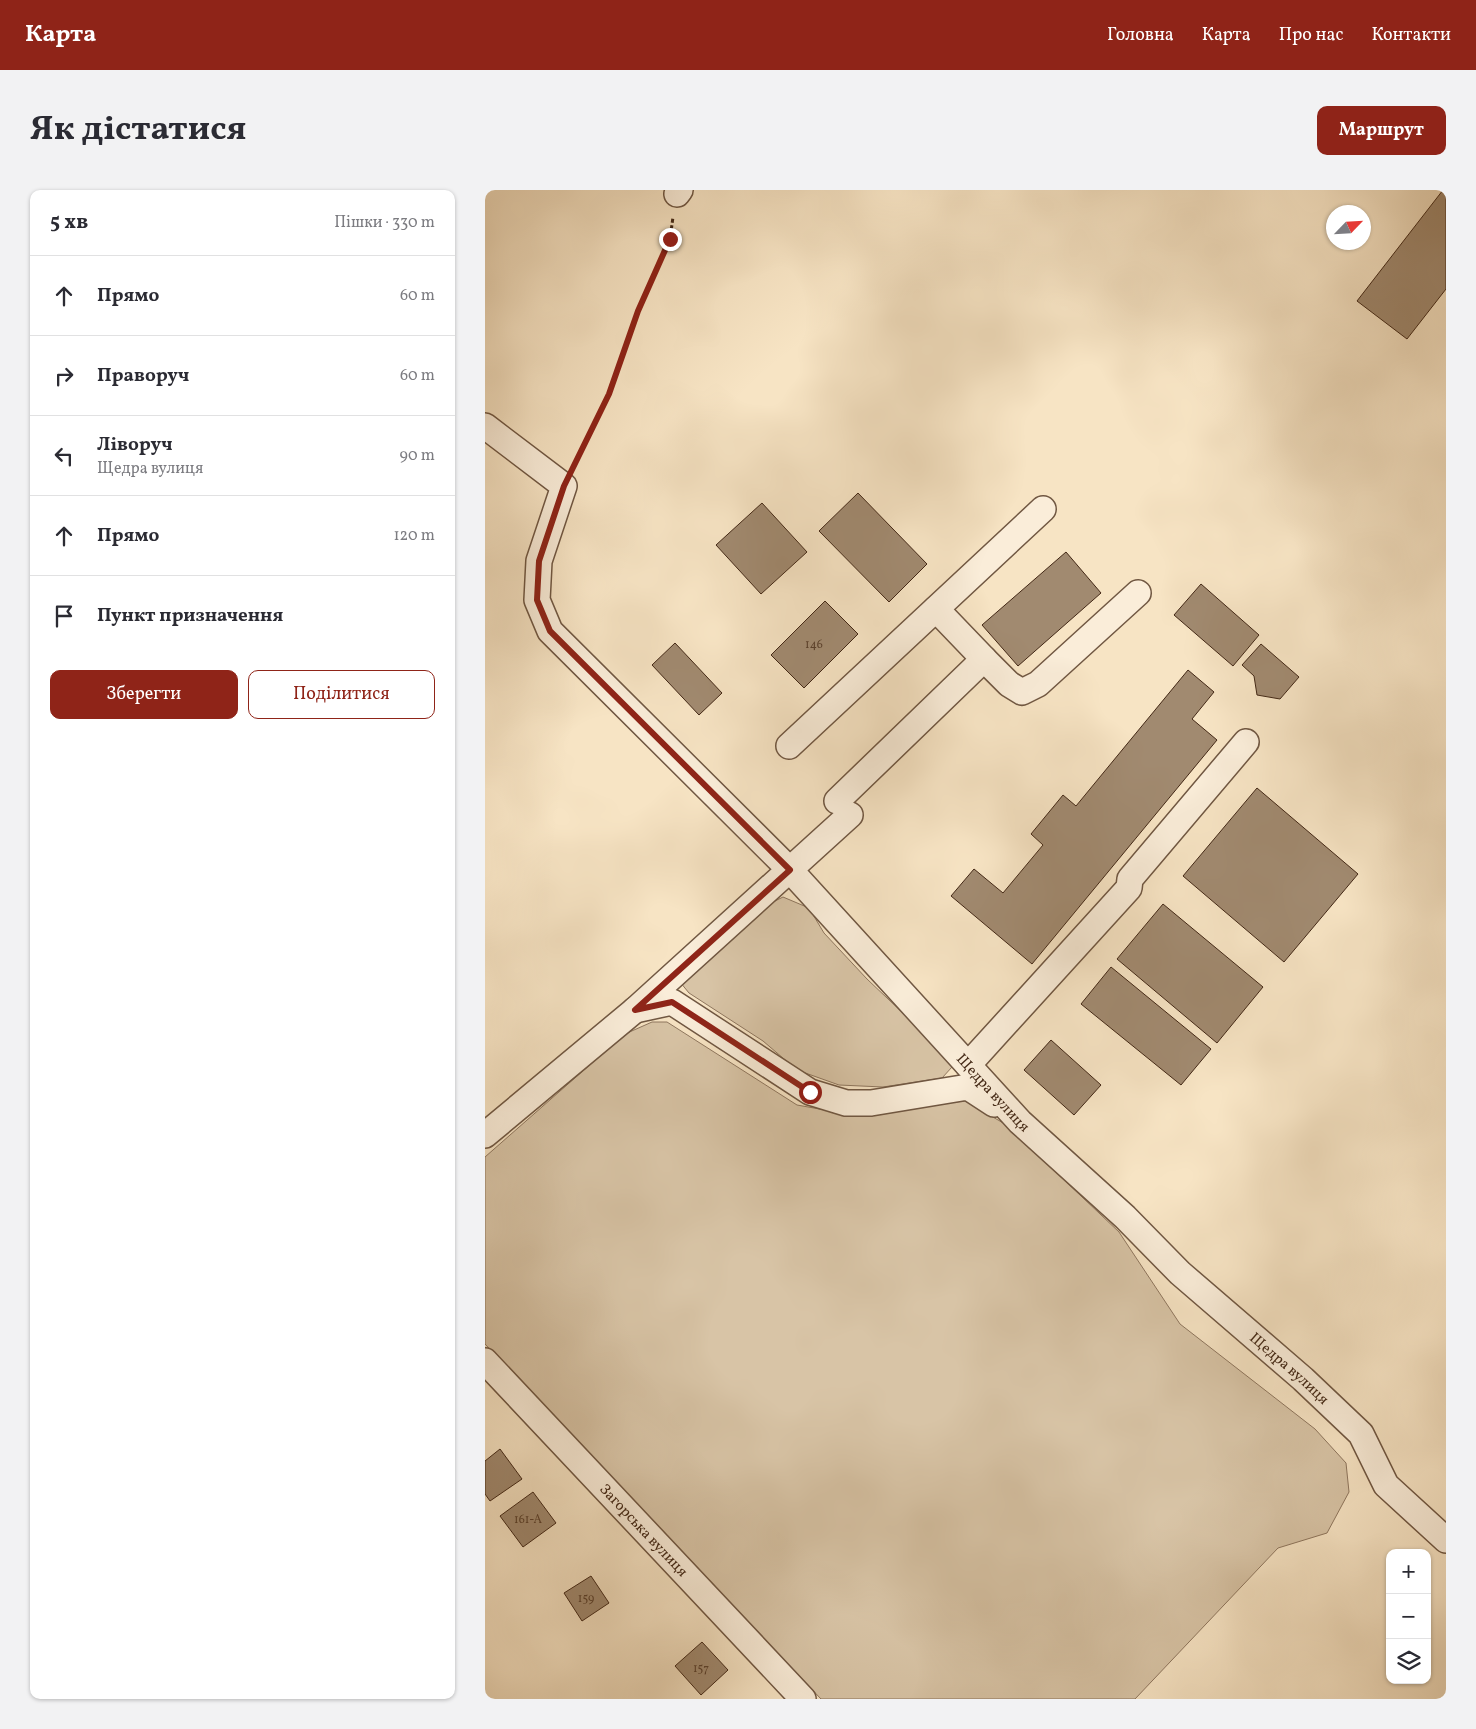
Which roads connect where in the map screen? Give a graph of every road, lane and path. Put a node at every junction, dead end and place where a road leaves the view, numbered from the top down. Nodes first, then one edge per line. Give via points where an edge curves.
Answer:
1 (679, 192) edge
2 (485, 426) edge
3 (564, 486) junction
4 (1043, 509) dead end
5 (1138, 593) dead end
6 (936, 609) junction
7 (983, 660) junction
8 (1246, 742) dead end
9 (789, 746) dead end
10 (790, 870) junction
11 (635, 1010) junction
12 (968, 1065) junction
13 (1020, 1122) junction
14 (485, 1135) edge
15 (485, 1361) edge
16 (1446, 1540) edge
17 (803, 1699) edge

1 - 3 path via 670,239 638,311 609,394
2 - 3 street
3 - 10 street, Щедра вулиця via 539,561 537,600 550,631
4 - 6 street
5 - 7 street via 1038,684 1022,692
6 - 7 street
6 - 9 street
7 - 10 street
8 - 12 street via 1130,879 1129,888
10 - 11 street
10 - 12 street, Щедра вулиця
11 - 13 street via 672,1002 810,1092 846,1103 871,1103 968,1087
11 - 14 street
12 - 13 street, Щедра вулиця
13 - 16 street, Щедра вулиця via 1125,1217 1180,1272 1303,1378 1361,1434 1387,1485
15 - 17 street, Загорська вулиця

